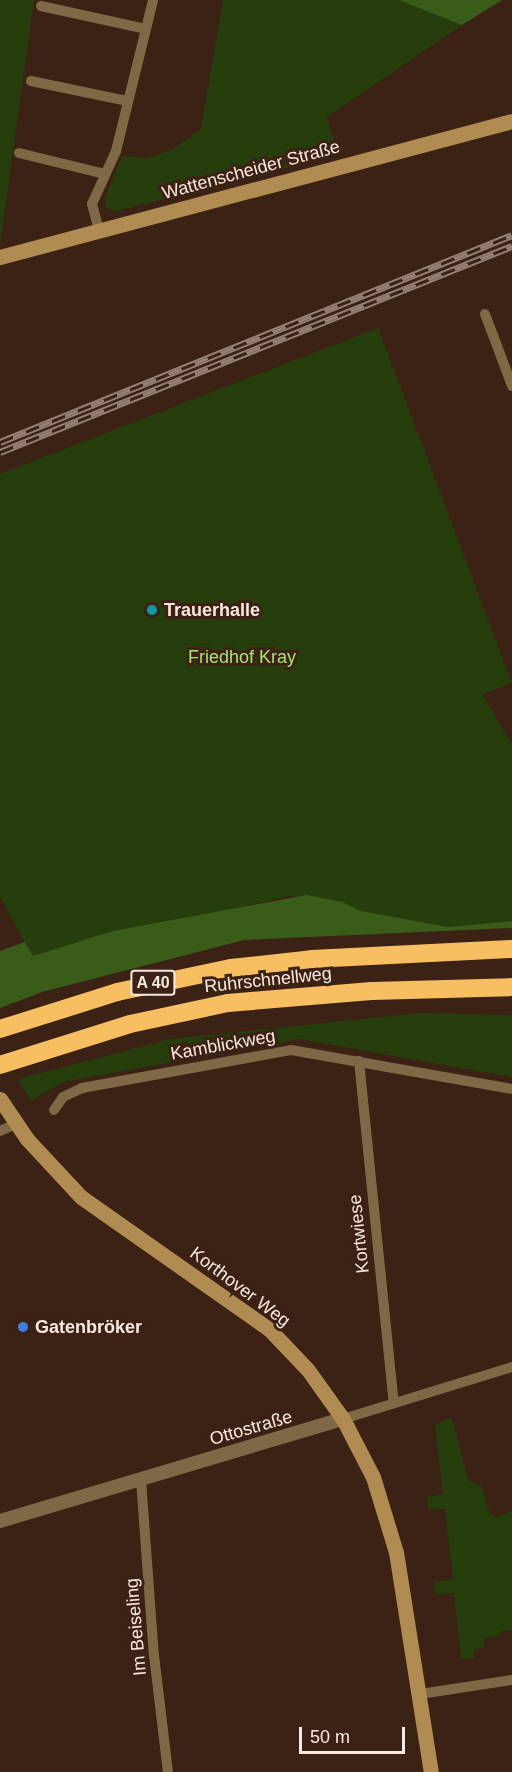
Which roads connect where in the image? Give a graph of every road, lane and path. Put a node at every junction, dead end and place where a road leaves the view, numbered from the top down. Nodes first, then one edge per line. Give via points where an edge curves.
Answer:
1 (153, 0) edge
2 (41, 6) dead end
3 (146, 29) junction
4 (31, 81) dead end
5 (128, 101) junction
6 (512, 121) edge
7 (19, 153) dead end
8 (105, 174) junction
9 (99, 230) junction
10 (0, 257) edge
11 (485, 314) dead end
12 (508, 363) edge
13 (512, 386) edge
14 (512, 949) edge
15 (512, 987) edge
16 (0, 1029) edge
17 (358, 1061) junction
18 (0, 1065) edge
19 (512, 1089) edge
20 (54, 1110) dead end
21 (8, 1112) edge
22 (0, 1131) edge
23 (512, 1368) edge
24 (394, 1403) junction
25 (343, 1419) junction
26 (141, 1480) junction
27 (0, 1521) edge
28 (512, 1680) edge
29 (420, 1694) junction
30 (168, 1772) edge
31 (431, 1772) edge

1 - 3 street
2 - 3 street
3 - 5 street
4 - 5 street
5 - 8 street via 116,151
6 - 9 main road, Wattenscheider Straße
7 - 8 street
8 - 9 street via 92,204
9 - 10 main road, Wattenscheider Straße
11 - 12 street
12 - 13 street
14 - 16 highway, Ruhrschnellweg / A 40 via 312,959 231,968 117,992
15 - 18 highway, Ruhrschnellweg / A 40 via 372,991 228,1003 130,1024
17 - 19 street, Kamblickweg
17 - 20 street, Kamblickweg via 291,1050 267,1052 82,1088 63,1097
17 - 24 street, Kortwiese
21 - 22 street, Korthover Weg
21 - 25 main road, Korthover Weg via 50,1165 96,1209 270,1330 308,1370
23 - 24 street, Ottostraße
24 - 25 street, Ottostraße
25 - 26 street, Ottostraße
25 - 29 main road, Korthover Weg via 373,1477 396,1552
26 - 27 street, Ottostraße
26 - 30 street, Im Beiseling via 154,1655
28 - 29 street
29 - 31 main road, Korthover Weg

